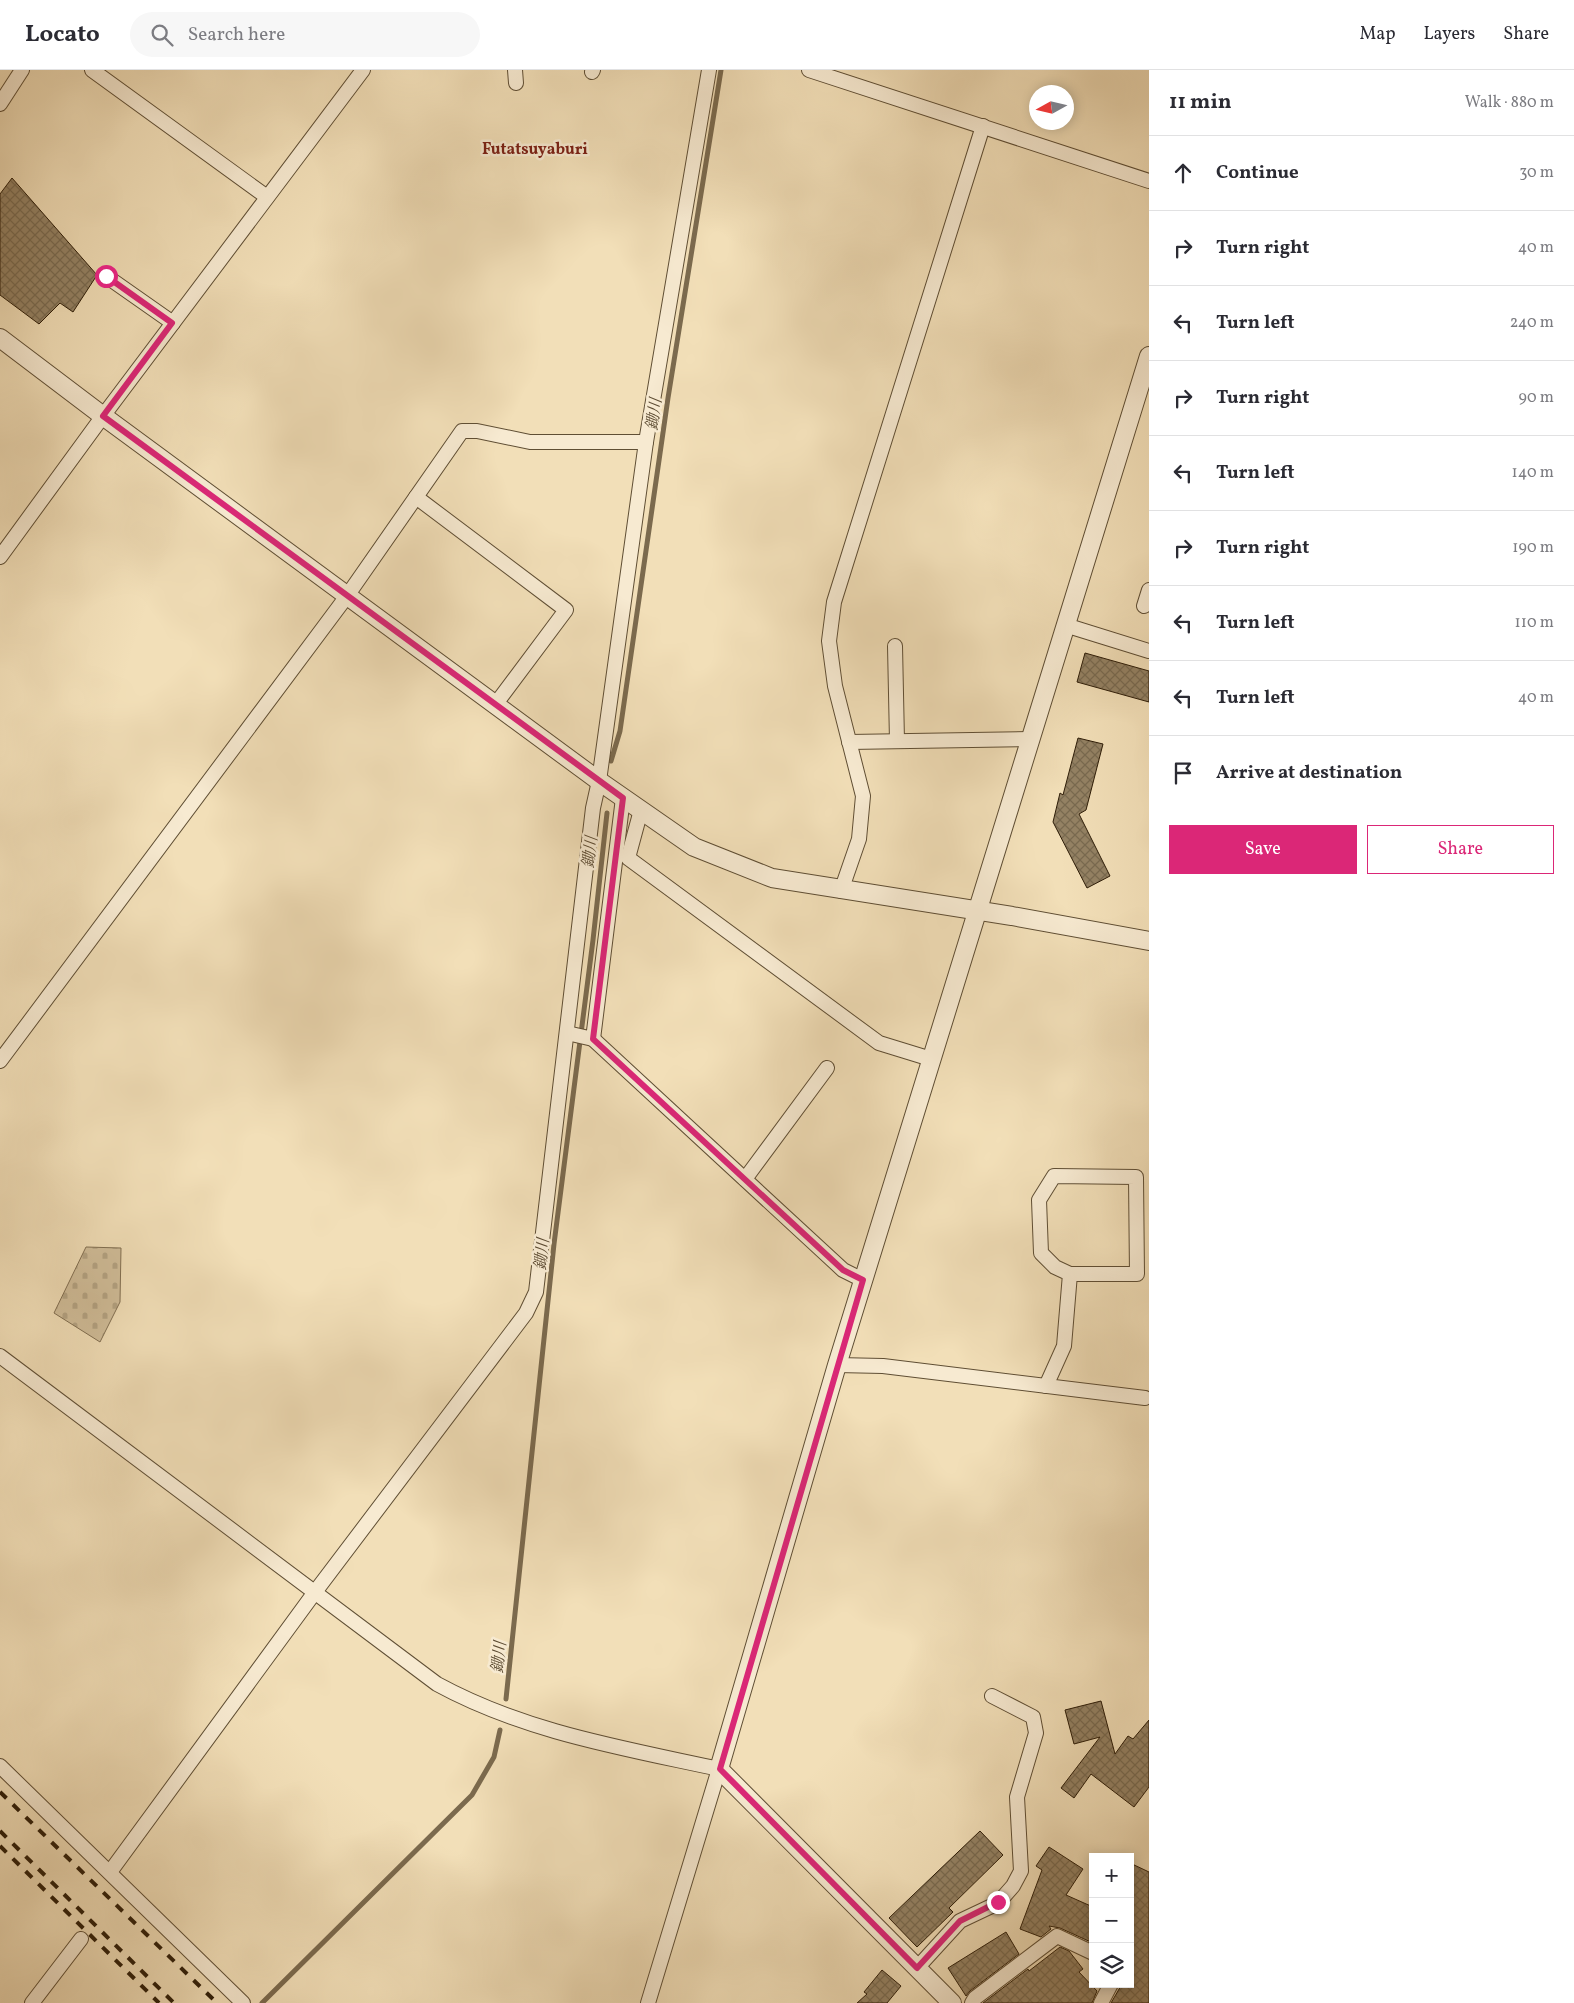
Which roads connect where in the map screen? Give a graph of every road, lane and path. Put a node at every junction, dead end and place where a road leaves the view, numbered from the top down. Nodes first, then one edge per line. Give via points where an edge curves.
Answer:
1 (22, 70) edge
2 (92, 70) edge
3 (363, 70) edge
4 (710, 70) edge
5 (809, 70) edge
6 (0, 104) edge
7 (983, 126) junction
8 (1149, 181) edge
9 (267, 197) junction
10 (106, 276) dead end
11 (172, 323) junction
12 (0, 338) edge
13 (1149, 356) edge
14 (103, 416) junction
15 (646, 442) junction
16 (416, 497) junction
17 (0, 557) edge
18 (1149, 590) edge
19 (347, 596) junction
20 (1144, 606) dead end
21 (1065, 624) junction
22 (895, 646) dead end
23 (1149, 651) edge
24 (495, 705) junction
25 (1030, 739) junction
26 (849, 742) junction
27 (897, 742) junction
28 (599, 781) junction
29 (623, 798) junction
30 (641, 810) junction
31 (841, 891) junction
32 (977, 911) junction
33 (1149, 941) edge
34 (569, 1034) junction
35 (590, 1038) junction
36 (931, 1059) junction
37 (0, 1061) edge
38 (827, 1068) dead end
39 (745, 1179) junction
40 (1070, 1274) junction
41 (863, 1280) junction
42 (0, 1356) edge
43 (837, 1365) junction
44 (1046, 1386) junction
45 (1148, 1396) edge
46 (316, 1592) junction
47 (992, 1696) dead end
48 (0, 1766) edge
49 (720, 1769) junction
50 (110, 1872) junction
51 (81, 1939) dead end
52 (1089, 1951) edge
53 (917, 1968) junction
54 (1109, 1988) edge
55 (32, 2003) edge
56 (243, 2003) edge
57 (648, 2003) edge
58 (952, 2003) edge
59 (972, 2003) edge
60 (1100, 2003) edge

1 - 6 street
2 - 9 street
3 - 9 street
4 - 15 street
5 - 7 street
7 - 8 street
7 - 26 street via 834,602 829,641 835,686
9 - 11 street
10 - 11 street
11 - 14 street
12 - 14 street
13 - 21 street
14 - 17 street
14 - 19 street
15 - 16 street via 530,442 462,431
15 - 28 street
16 - 19 street
16 - 24 street via 566,610
18 - 20 street
19 - 24 street
19 - 37 street
21 - 23 street
21 - 25 street
22 - 27 street
24 - 28 street
25 - 27 street
25 - 32 street
26 - 27 street
26 - 31 street via 863,796 859,839
28 - 29 street
28 - 34 street via 593,808
29 - 30 street
29 - 35 street
30 - 31 street via 694,847 772,878
30 - 36 street via 628,858 879,1043
31 - 32 street
32 - 33 street
32 - 36 street
34 - 35 street
34 - 46 street via 536,1292 526,1313
35 - 39 street
36 - 41 street
38 - 39 street
39 - 41 street via 843,1270
40 - 40 street via 1137,1274 1136,1177 1054,1176 1039,1200 1041,1253 1055,1267
40 - 44 street via 1064,1346
41 - 43 street
42 - 46 street
43 - 44 street via 883,1366
43 - 49 street
44 - 45 street
46 - 49 street via 438,1684 468,1701 521,1722 570,1736
46 - 50 street
47 - 53 street via 1033,1717 1036,1733 1017,1797 1021,1871 1013,1886 998,1902 960,1921
48 - 50 street
49 - 53 street
49 - 57 street
50 - 56 street
51 - 55 street
52 - 59 street via 1057,1936
53 - 58 street
54 - 60 street

